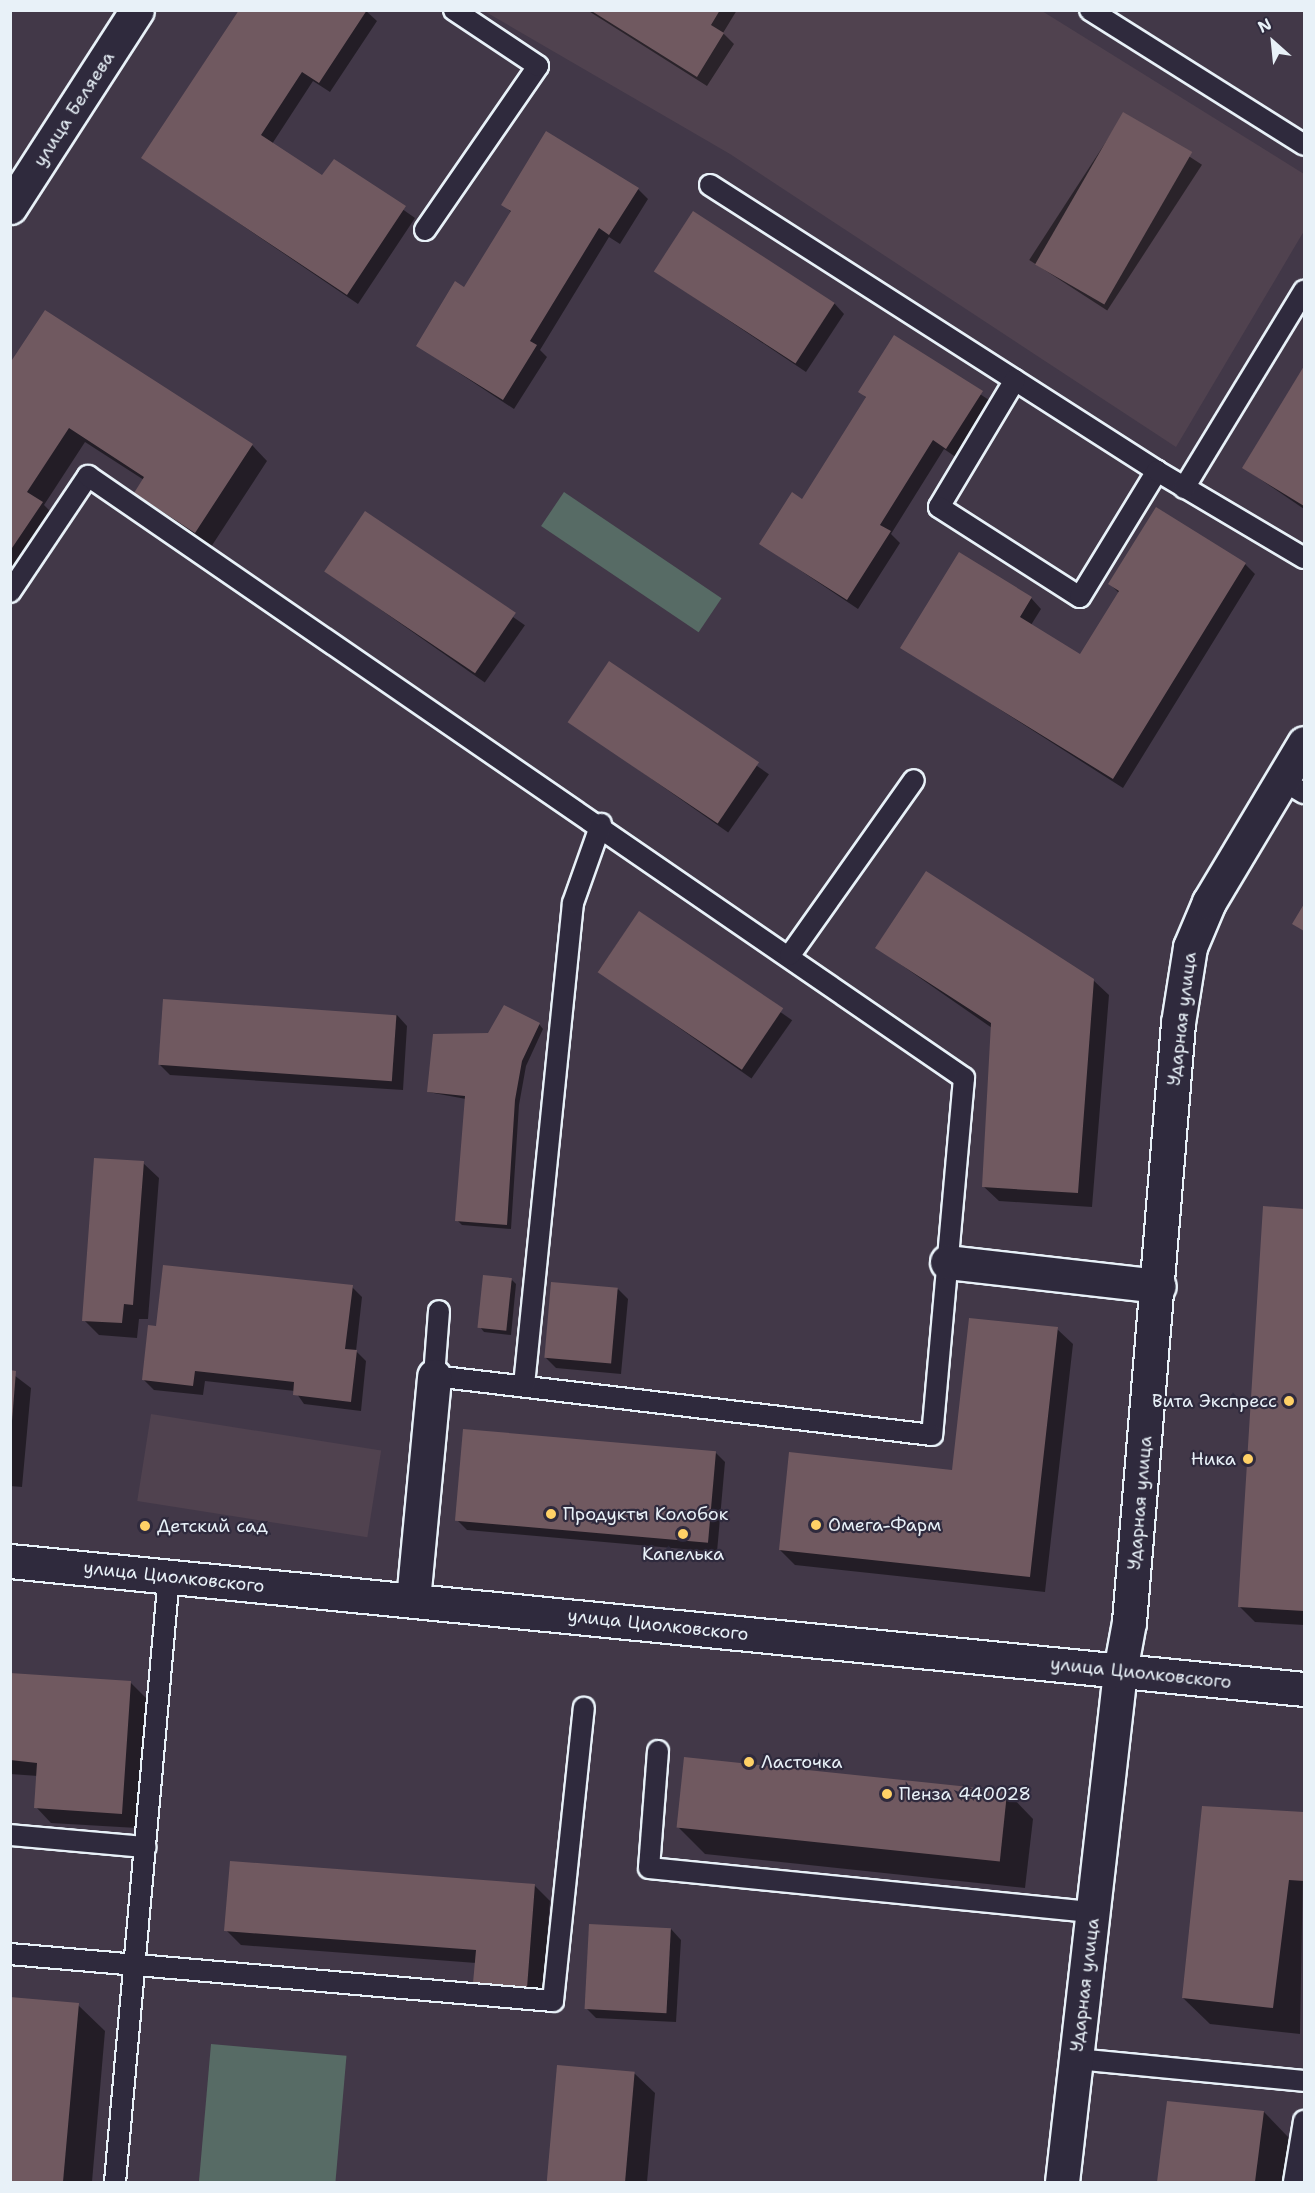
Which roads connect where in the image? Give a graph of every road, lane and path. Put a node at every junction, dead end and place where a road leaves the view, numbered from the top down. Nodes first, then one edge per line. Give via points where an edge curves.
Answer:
1 (137, 10) edge
2 (454, 10) edge
3 (1090, 10) edge
4 (1305, 146) edge
5 (710, 185) dead end
6 (14, 194) edge
7 (425, 230) dead end
8 (1305, 291) edge
9 (1015, 380) junction
10 (1157, 471) junction
11 (1184, 488) junction
12 (1305, 558) edge
13 (10, 592) edge
14 (1305, 743) edge
15 (914, 780) dead end
16 (1293, 787) edge
17 (601, 824) junction
18 (790, 955) junction
19 (947, 1262) junction
20 (1159, 1286) junction
21 (439, 1311) dead end
22 (434, 1376) junction
23 (524, 1385) junction
24 (10, 1561) edge
25 (169, 1576) junction
26 (413, 1600) junction
27 (1120, 1671) junction
28 (1305, 1689) edge
29 (584, 1708) dead end
30 (658, 1751) dead end
31 (10, 1834) edge
32 (145, 1847) junction
33 (1094, 1912) junction
34 (10, 1954) edge
35 (134, 1963) junction
36 (1076, 2059) junction
37 (1305, 2081) edge
38 (1305, 2121) edge
39 (115, 2182) edge
40 (1062, 2182) edge
41 (1294, 2182) edge

1 - 6 street, улица Беляева
2 - 7 lane via 538,66
3 - 4 lane
5 - 9 lane
8 - 11 lane
9 - 10 lane
9 - 10 lane via 939,507 1080,597
10 - 11 lane
11 - 12 lane
13 - 17 lane via 88,476
14 - 16 street, Ударная улица
15 - 18 lane
16 - 20 street, Ударная улица via 1209,902 1190,947 1178,1023
17 - 18 lane
17 - 23 lane via 573,903
18 - 19 lane via 964,1078
19 - 20 street
19 - 23 lane via 932,1435
20 - 27 street, Ударная улица via 1129,1622
21 - 22 lane
22 - 23 lane
22 - 26 street
24 - 25 street, улица Циолковского
25 - 26 street, улица Циолковского
25 - 32 lane
26 - 27 street, улица Циолковского
27 - 28 street, улица Циолковского
27 - 33 street, Ударная улица
29 - 35 lane via 552,2001
30 - 33 lane via 649,1868
31 - 32 lane
32 - 35 lane
33 - 36 street, Ударная улица
34 - 35 lane
35 - 39 lane
36 - 37 lane
36 - 40 street, Ударная улица
38 - 41 lane

